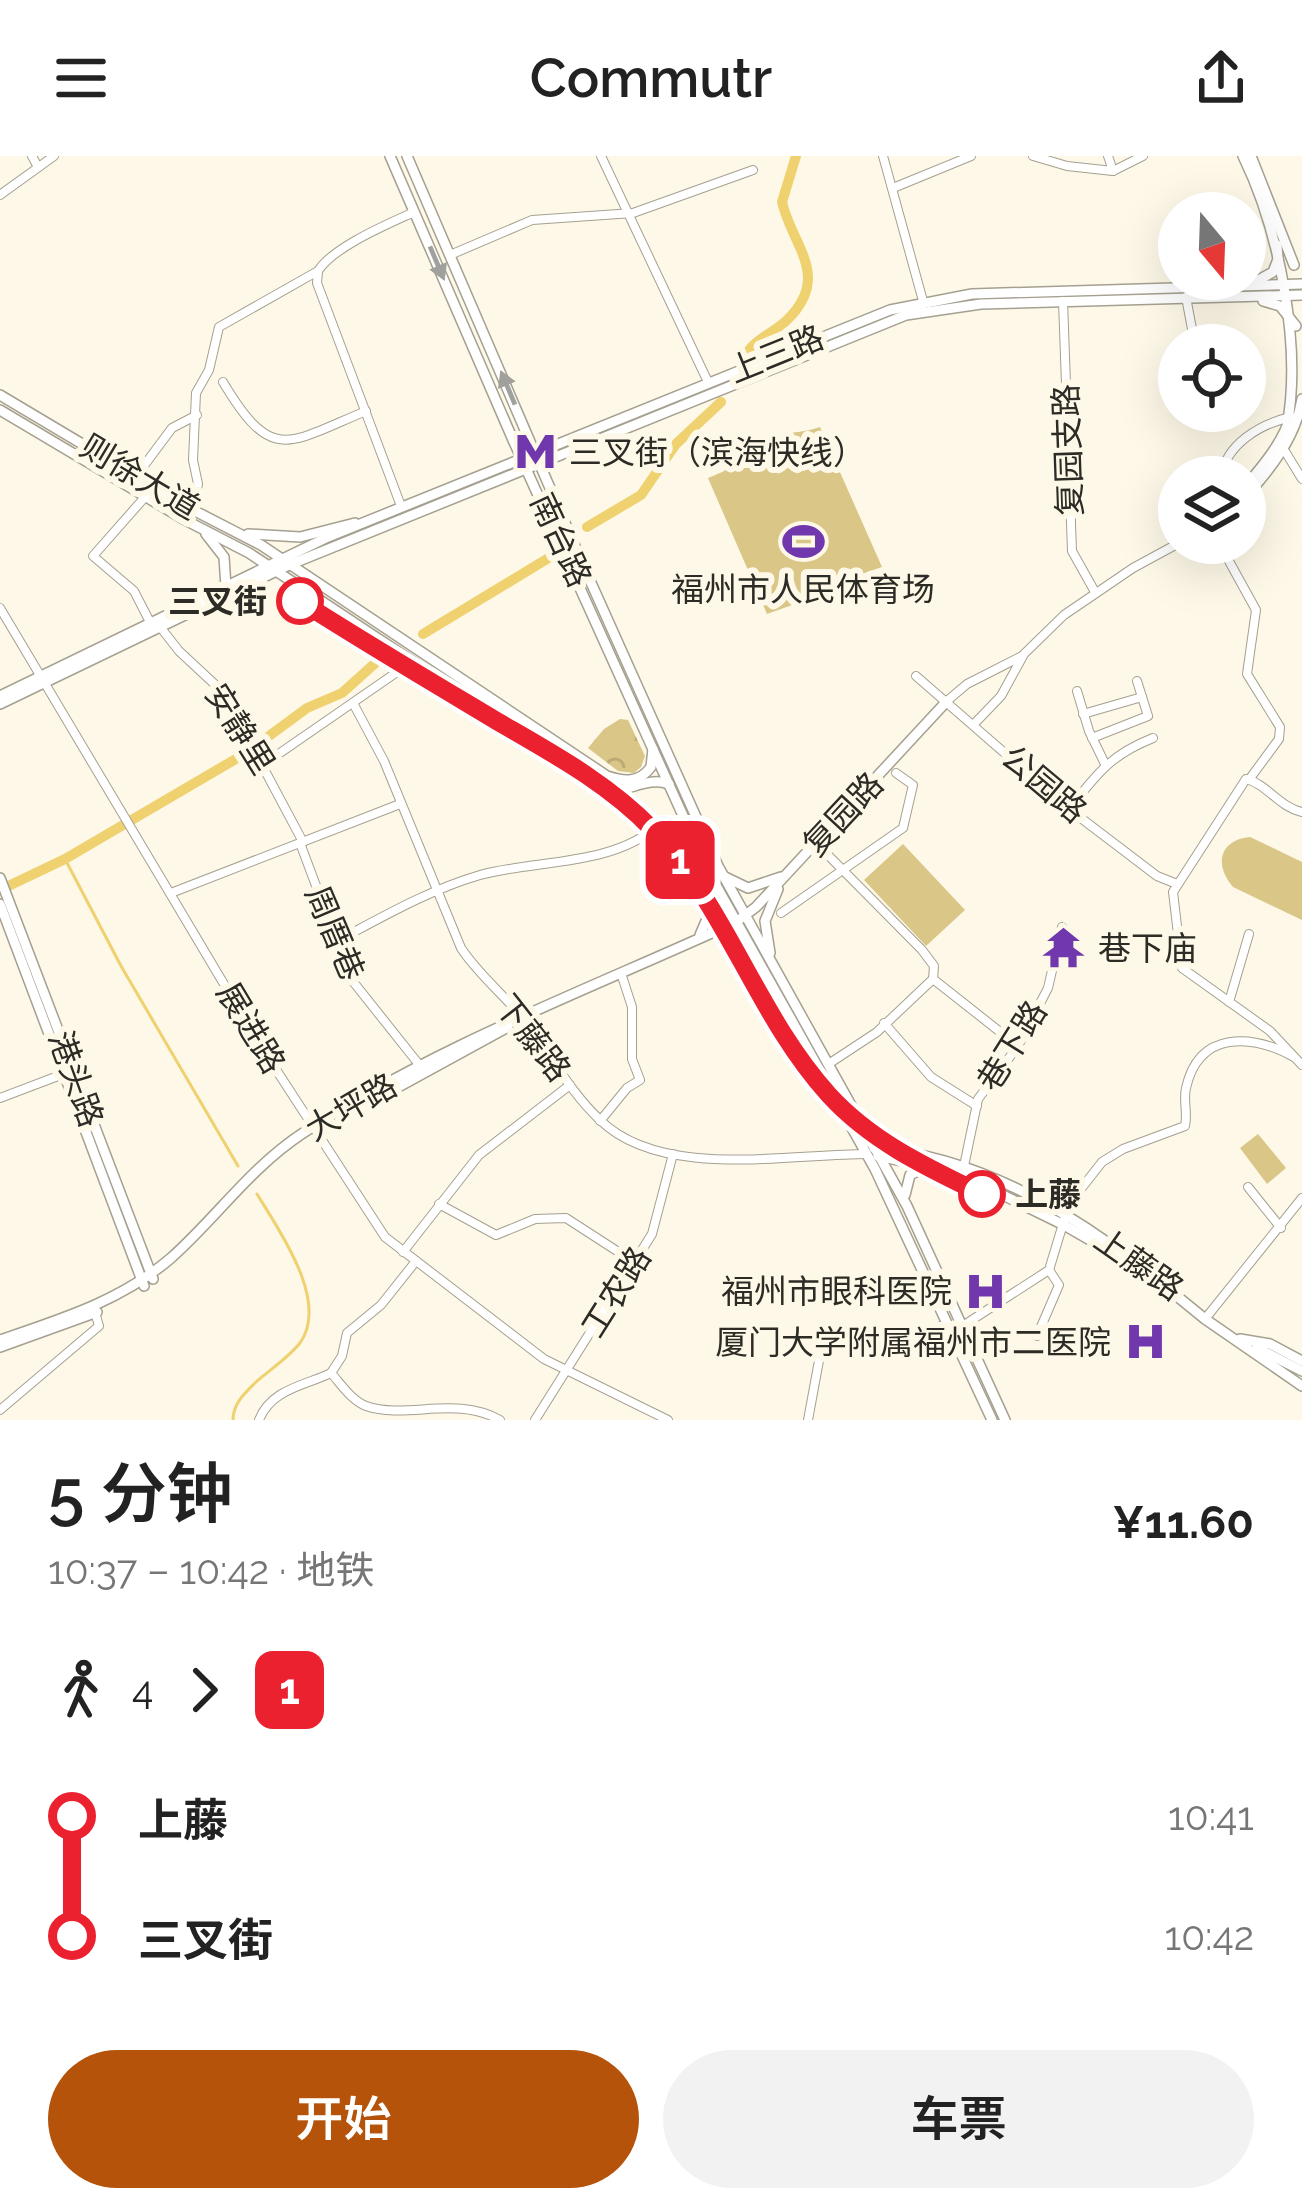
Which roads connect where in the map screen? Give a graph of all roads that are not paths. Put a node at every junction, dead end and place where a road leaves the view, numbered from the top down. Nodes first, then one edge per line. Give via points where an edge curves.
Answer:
1 (32, 156) edge
2 (55, 156) edge
3 (390, 156) edge
4 (407, 156) edge
5 (601, 156) edge
6 (883, 156) edge
7 (971, 156) edge
8 (1034, 156) edge
9 (1108, 156) edge
10 (1144, 156) edge
11 (1248, 156) edge
12 (1073, 161) edge
13 (38, 167) junction
14 (753, 170) dead end
15 (1113, 171) junction
16 (892, 188) junction
17 (0, 195) edge
18 (415, 212) junction
19 (627, 214) junction
20 (1270, 217) junction
21 (1284, 233) junction
22 (450, 255) junction
23 (1302, 261) edge
24 (318, 271) junction
25 (1266, 278) edge
26 (1266, 287) edge
27 (1158, 288) edge
28 (1299, 289) edge
29 (1266, 293) edge
30 (1158, 298) edge
31 (1236, 300) edge
32 (923, 301) junction
33 (1063, 301) junction
34 (1297, 328) junction
35 (224, 382) dead end
36 (708, 382) junction
37 (0, 394) edge
38 (1302, 400) edge
39 (0, 410) edge
40 (366, 411) junction
41 (197, 416) junction
42 (1291, 417) junction
43 (1283, 448) junction
44 (536, 453) junction
45 (1231, 456) edge
46 (1266, 460) edge
47 (525, 464) junction
48 (541, 464) junction
49 (1266, 470) edge
50 (136, 475) junction
51 (1302, 479) edge
52 (146, 497) junction
53 (401, 506) junction
54 (193, 510) junction
55 (214, 521) junction
56 (366, 522) junction
57 (203, 530) junction
58 (1158, 555) edge
59 (285, 561) junction
60 (1231, 564) edge
61 (271, 568) junction
62 (226, 587) junction
63 (1095, 592) junction
64 (0, 608) edge
65 (156, 626) junction
66 (1024, 654) junction
67 (413, 662) junction
68 (916, 676) dead end
69 (45, 679) junction
70 (1137, 681) dead end
71 (1077, 692) dead end
72 (1142, 698) junction
73 (0, 700) edge
74 (947, 701) junction
75 (353, 703) junction
76 (1083, 714) junction
77 (975, 723) junction
78 (1092, 738) junction
79 (1153, 738) dead end
80 (652, 740) junction
81 (262, 760) junction
82 (1105, 764) junction
83 (896, 773) dead end
84 (1247, 779) junction
85 (670, 784) junction
86 (400, 804) junction
87 (1069, 809) junction
88 (1302, 812) edge
89 (657, 826) dead end
90 (301, 843) junction
91 (816, 843) junction
92 (844, 870) junction
93 (708, 871) junction
94 (723, 875) junction
95 (786, 875) junction
96 (0, 879) edge
97 (1177, 884) junction
98 (436, 890) junction
99 (171, 892) junction
100 (4, 901) edge
101 (781, 913) dead end
102 (740, 919) junction
103 (1062, 927) dead end
104 (1249, 934) dead end
105 (697, 938) junction
106 (337, 941) junction
107 (772, 964) junction
108 (620, 971) junction
109 (933, 979) junction
110 (1229, 1002) junction
111 (522, 1018) junction
112 (884, 1023) junction
113 (1018, 1046) junction
114 (1294, 1057) junction
115 (830, 1064) junction
116 (1302, 1065) edge
117 (423, 1070) junction
118 (68, 1072) junction
119 (570, 1085) junction
120 (0, 1098) edge
121 (977, 1106) junction
122 (600, 1121) junction
123 (313, 1130) junction
124 (872, 1151) junction
125 (674, 1154) junction
126 (930, 1165) junction
127 (964, 1166) junction
128 (1248, 1187) dead end
129 (1302, 1198) edge
130 (440, 1204) junction
131 (907, 1206) junction
132 (1065, 1220) junction
133 (1282, 1228) junction
134 (403, 1252) junction
135 (416, 1261) junction
136 (634, 1262) junction
137 (1049, 1270) junction
138 (147, 1280) junction
139 (95, 1312) junction
140 (1205, 1319) junction
141 (947, 1324) junction
142 (961, 1327) junction
143 (1037, 1336) dead end
144 (1230, 1336) junction
145 (0, 1344) edge
146 (1302, 1361) edge
147 (566, 1371) junction
148 (1302, 1371) edge
149 (331, 1373) junction
150 (1302, 1386) edge
151 (0, 1410) edge
152 (259, 1420) edge
153 (500, 1420) edge
154 (536, 1420) edge
155 (668, 1420) edge
156 (808, 1420) edge
157 (992, 1420) edge
158 (1005, 1420) edge

1 - 13 street
2 - 13 street
3 - 18 main road, 南台路
4 - 22 main road, 南台路
5 - 19 street
6 - 16 street
7 - 16 street
8 - 12 street
9 - 15 street
10 - 15 street
11 - 20 main road
11 - 21 main road
12 - 15 street
13 - 17 street
14 - 19 street
16 - 32 street
18 - 24 street
18 -> 47 main road, 南台路
19 - 22 street via 539,219
19 - 36 street
20 - 25 main road via 1278,248
20 - 28 main road
21 - 23 main road
21 - 28 main road
44 -> 22 main road, 南台路
24 - 40 street
24 - 41 street via 219,327 196,393
26 - 28 main road, 上三路
27 - 32 main road, 上三路
28 - 29 main road, 上三路
28 - 34 main road
30 - 33 main road, 上三路
31 - 34 main road via 1276,304
32 - 36 main road, 上三路
33 - 48 main road, 上三路 via 906,315
33 - 63 street, 复园支路 via 1072,551
34 - 42 main road
35 - 40 street via 251,426 277,440
36 - 44 main road, 上三路
37 - 50 main road, 则徐大道
38 - 43 main road
39 - 52 main road, 则徐大道
40 - 53 street
41 - 50 street via 172,428
41 - 54 street
42 - 45 street via 1252,432
42 - 46 main road
43 - 49 main road
43 - 51 street
44 - 47 main road, 上三路
44 - 48 main road, 南台路
47 - 48 main road, 上三路
47 - 53 main road, 上三路
47 - 59 main road, 上三路
47 - 80 main road, 南台路
48 - 94 main road, 南台路
50 - 54 main road, 则徐大道
52 - 57 main road, 则徐大道
52 - 65 street, 安静里 via 93,556 134,591
53 - 56 main road, 上三路
54 - 55 main road, 则徐大道
55 - 56 main road via 255,536 292,537
55 - 59 main road, 则徐大道
56 - 59 main road, 上三路
57 - 61 main road, 则徐大道
57 - 62 main road via 224,557
58 - 63 street
59 - 61 main road
59 - 80 main road, 则徐大道 via 607,776 643,776 653,762
60 - 84 street via 1256,610 1247,674 1280,728
61 - 62 main road
61 - 65 main road
61 - 67 main road, 则徐大道
62 - 65 main road
63 - 66 street
64 - 69 street, 展进路
65 - 69 main road
65 - 81 street, 安静里 via 223,692
66 - 74 street
66 - 77 street
67 - 75 street
67 - 85 main road, 则徐大道 via 606,790
68 - 74 street, 公园路
69 - 73 main road
69 - 99 street, 展进路
70 - 72 street
71 - 76 street
72 - 76 street
72 - 78 street via 1148,716
74 - 77 street, 公园路
74 - 91 main road, 复园路
75 - 81 street
75 - 86 street, 下藤路
76 - 78 street
77 - 87 street, 公园路
78 - 82 street
79 - 82 street
80 - 85 main road, 南台路
81 - 90 street, 安静里
82 - 87 street
83 - 92 street via 913,785 903,828
84 - 88 street
84 - 97 street
85 - 93 main road, 南台路
86 - 90 street
86 - 98 street, 下藤路
87 - 97 street, 公园路
89 - 98 street via 572,860
90 - 99 street
90 - 106 street, 周厝巷
91 - 92 street
91 - 95 main road, 复园路
92 - 101 street
92 - 109 street via 931,960
93 - 102 main road, 南台路
93 - 105 main road via 710,911
94 - 95 main road via 748,888
94 - 102 main road, 南台路
95 - 102 main road, 复园路
95 - 107 main road via 765,921
96 - 100 main road, 港头路
97 - 110 street via 1182,968
98 - 106 street
98 - 111 street, 下藤路 via 470,961
99 - 123 street, 展进路
100 - 118 main road, 港头路
102 - 105 main road
102 - 107 main road
102 - 124 main road
103 - 113 street, 巷下路 via 1052,980
104 - 110 street
105 - 108 main road
106 - 117 street, 周厝巷 via 360,994
107 - 115 main road
108 - 111 main road
108 - 122 street via 640,1080
109 - 112 street
109 - 113 street
110 - 114 street
111 - 117 main road
111 - 119 street, 下藤路
112 - 115 street
112 - 121 street via 927,1073
113 - 121 street, 巷下路
114 - 116 street
114 - 132 street via 1246,1040 1214,1047 1187,1083 1184,1126 1107,1158
115 - 124 main road
117 - 123 main road
118 - 120 street
118 - 138 main road, 港头路
119 - 122 street, 下藤路
119 - 130 street via 488,1146
121 - 127 street, 巷下路
122 - 125 street, 下藤路 via 634,1144
123 - 134 street, 展进路
123 - 138 main road via 252,1176
124 - 125 street, 下藤路 via 770,1159
124 - 126 main road
124 - 127 main road
124 - 131 main road
124 - 141 main road
125 - 136 street, 工农路 via 657,1223
126 - 131 main road via 907,1178
126 - 132 main road
127 - 132 main road
128 - 133 street
129 - 133 street
130 - 134 street
130 - 136 street via 496,1235 566,1217
131 - 142 main road
132 - 137 street
132 - 140 main road
133 - 140 street
134 - 135 street, 展进路
135 - 147 street, 展进路
135 - 149 street via 345,1336
136 - 147 street, 工农路
137 - 142 street
137 - 143 street via 1059,1285
138 - 139 main road
138 - 145 main road
139 - 145 main road
139 - 151 street via 99,1326
140 - 144 main road
141 - 156 street via 893,1342 824,1339
141 - 157 main road
142 - 158 main road
144 - 146 main road
144 - 148 main road
144 - 150 main road
147 - 154 street, 工农路
147 - 155 street, 展进路
149 - 152 street via 278,1395
149 - 153 street via 371,1408 469,1408

